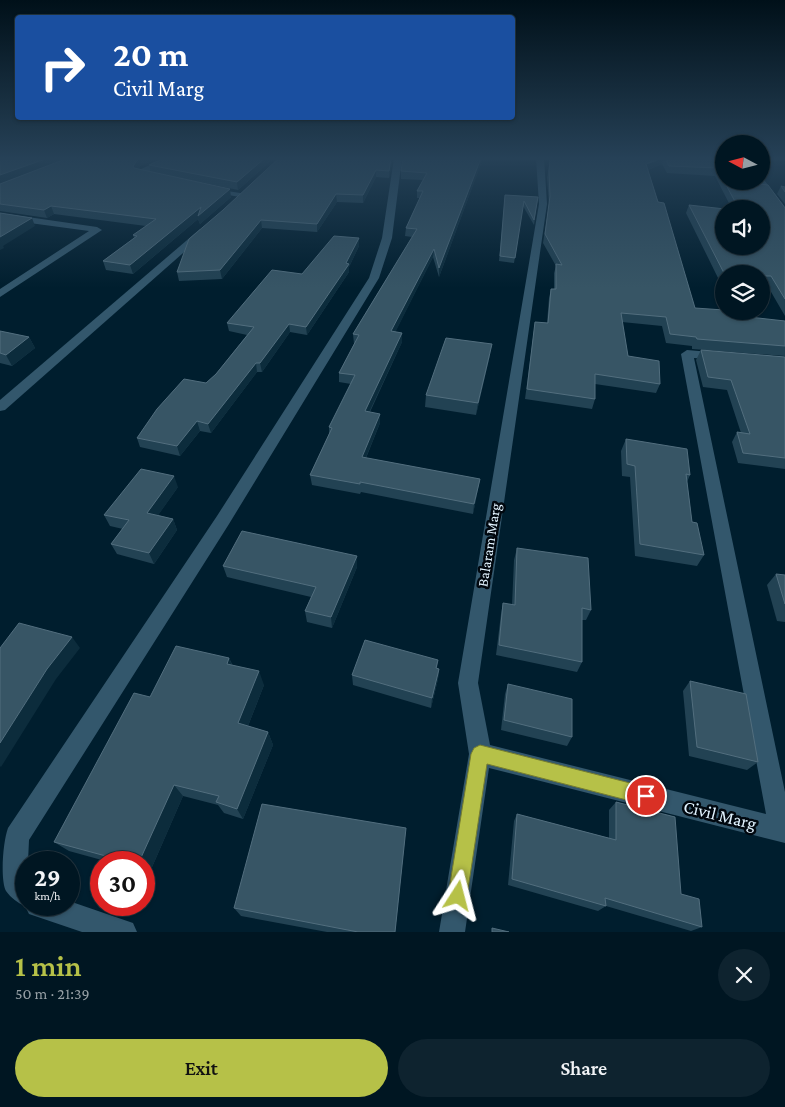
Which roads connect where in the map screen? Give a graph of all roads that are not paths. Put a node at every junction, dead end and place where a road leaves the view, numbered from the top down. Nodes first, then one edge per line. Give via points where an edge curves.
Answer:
1 (392, 201) edge
2 (543, 201) edge
3 (777, 201) edge
4 (785, 213) edge
5 (0, 216) edge
6 (213, 222) edge
7 (0, 294) edge
8 (740, 357) edge
9 (0, 407) edge
10 (480, 754) junction
11 (783, 831) edge
12 (17, 851) edge
13 (73, 916) edge
14 (124, 932) edge
15 (452, 932) edge

1 - 12 street via 387,238 374,278 249,479 18,837
2 - 10 street, Balaram Marg via 468,683
3 - 4 street
5 - 7 street via 97,230
6 - 9 street
8 - 11 street via 687,354
10 - 11 street, Civil Marg
10 - 15 street, Balaram Marg
13 - 14 street

